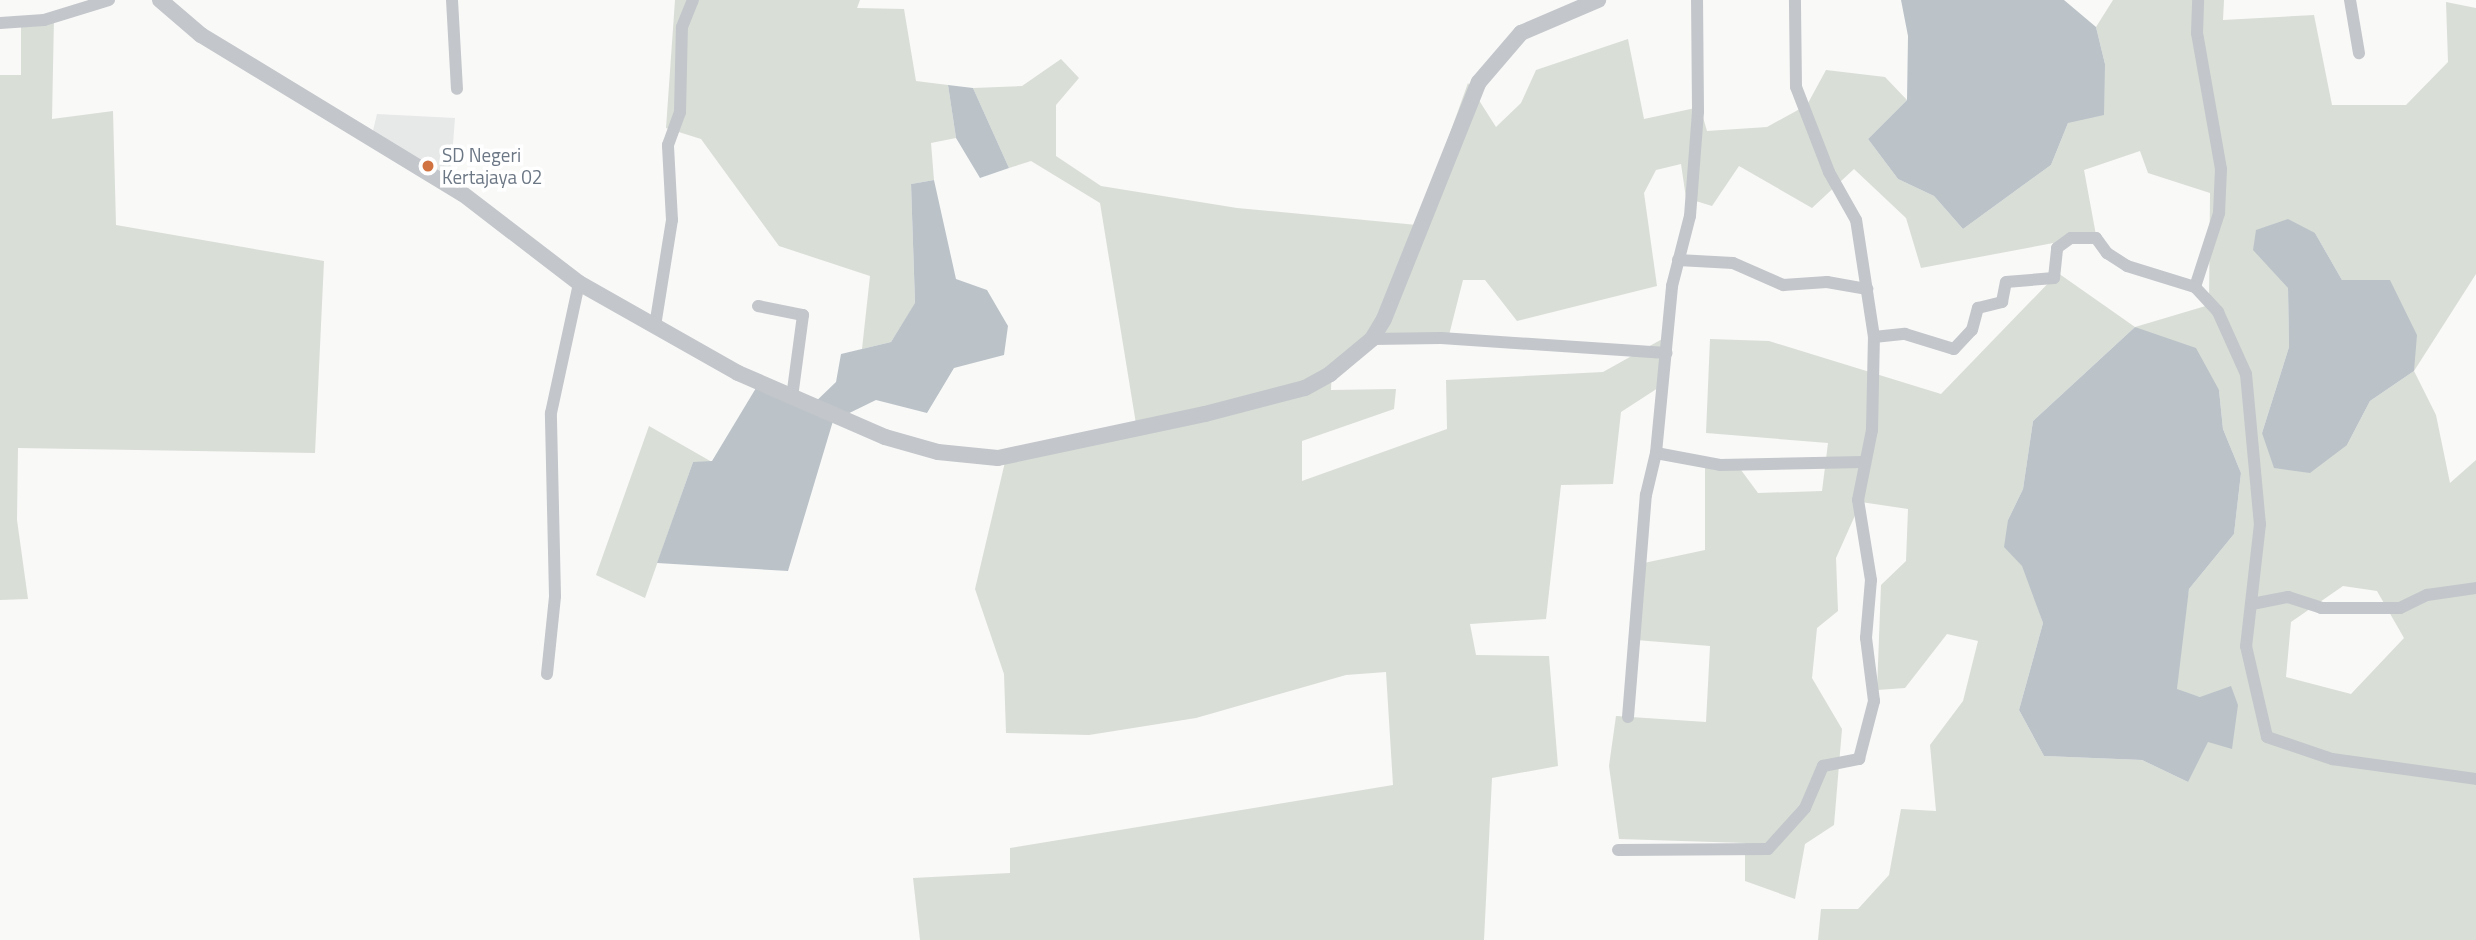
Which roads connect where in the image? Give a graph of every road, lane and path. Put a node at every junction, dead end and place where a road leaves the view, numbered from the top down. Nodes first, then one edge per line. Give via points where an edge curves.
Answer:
1 (109, 0) edge
2 (160, 0) edge
3 (452, 0) edge
4 (693, 0) edge
5 (1598, 0) edge
6 (1697, 0) edge
7 (1795, 0) edge
8 (2197, 0) edge
9 (2350, 0) edge
10 (0, 23) edge
11 (2359, 53) dead end
12 (457, 89) dead end
13 (1678, 260) junction
14 (579, 282) junction
15 (2195, 287) junction
16 (1867, 289) junction
17 (758, 306) dead end
18 (655, 326) junction
19 (1874, 337) junction
20 (1372, 340) junction
21 (1667, 353) junction
22 (792, 397) junction
23 (1656, 453) junction
24 (1863, 462) junction
25 (2475, 586) edge
26 (2252, 604) junction
27 (547, 674) dead end
28 (1628, 717) dead end
29 (2476, 779) edge
30 (1618, 850) dead end

1 - 10 street via 44,20
2 - 14 street via 201,35 463,194
3 - 12 street
4 - 18 street via 682,27 680,112 668,145 672,220
5 - 20 street via 1521,33 1479,82
6 - 13 street via 1698,111 1690,216
7 - 16 street via 1796,87 1829,172 1856,220
8 - 15 street via 2197,33 2221,169 2219,214
9 - 11 street
13 - 16 street via 1733,263 1783,285 1827,282
13 - 21 street
14 - 18 street
14 - 27 street via 551,413 555,596
15 - 19 street via 2127,265 2107,253 2096,238 2071,238 2057,248 2054,278 2006,282 2002,302 1978,308 1972,330 1954,349 1905,334
15 - 26 street via 2218,313 2246,374 2260,524
16 - 19 street
17 - 22 street via 803,314
18 - 22 street
19 - 24 street via 1872,430
20 - 21 street via 1441,338
20 - 22 street via 1305,388 998,458 938,452 885,437
21 - 23 street
23 - 24 street via 1720,466
23 - 28 street via 1646,495
24 - 30 street via 1859,530 1871,580 1866,638 1874,701 1859,759 1823,766 1805,808 1768,849
25 - 26 street via 2427,595 2400,608 2320,608 2288,597
26 - 29 street via 2246,646 2267,737 2332,759

